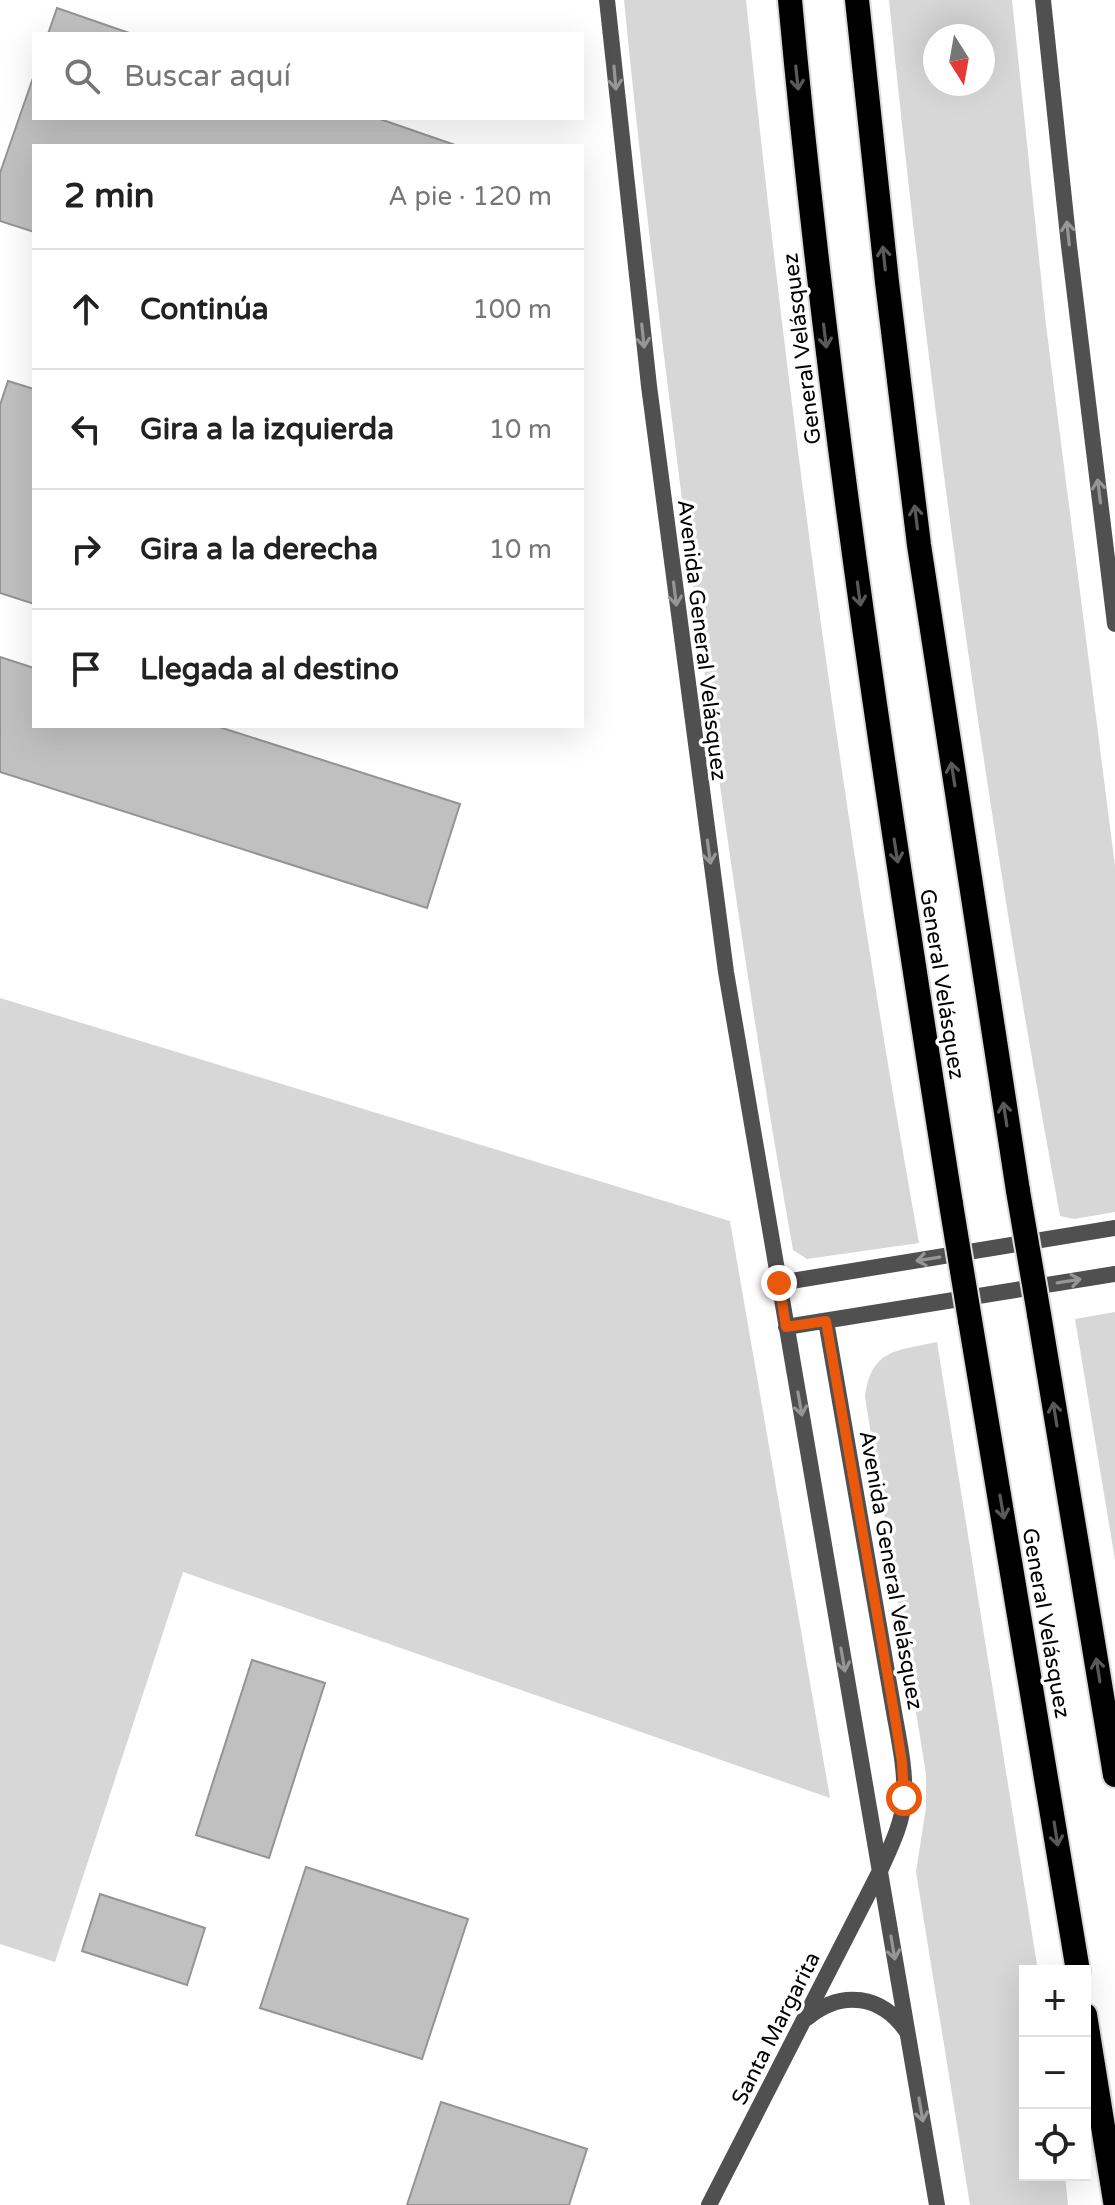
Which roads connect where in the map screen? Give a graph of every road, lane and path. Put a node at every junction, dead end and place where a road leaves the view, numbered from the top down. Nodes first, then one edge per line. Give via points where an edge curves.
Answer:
1 (607, 0) edge
2 (790, 0) edge
3 (857, 0) edge
4 (1043, 0) edge
5 (1115, 624) edge
6 (1115, 1228) edge
7 (1115, 1274) edge
8 (779, 1283) junction
9 (826, 1321) junction
10 (786, 1327) junction
11 (1115, 1775) edge
12 (880, 1871) junction
13 (1077, 1965) edge
14 (803, 2022) junction
15 (907, 2033) junction
16 (1089, 2037) edge
17 (1115, 2201) edge
18 (709, 2205) edge
19 (937, 2205) edge

1 -> 8 street, Avenida General Velásquez via 701,797
2 -> 13 highway, General Velásquez, bridge via 816,259 878,733
11 -> 3 highway, General Velásquez, bridge via 919,545
5 -> 4 street
6 -> 8 street
9 -> 7 street
8 - 10 street, Avenida General Velásquez
9 - 10 street
9 - 12 street, Avenida General Velásquez via 902,1762 901,1815
10 -> 12 street, Avenida General Velásquez
12 - 14 street, Santa Margarita
12 -> 15 street, Avenida General Velásquez
14 - 15 street via 817,2010 858,2000 887,2009
14 - 18 street, Santa Margarita
15 -> 19 street, Avenida General Velásquez
16 - 17 highway

